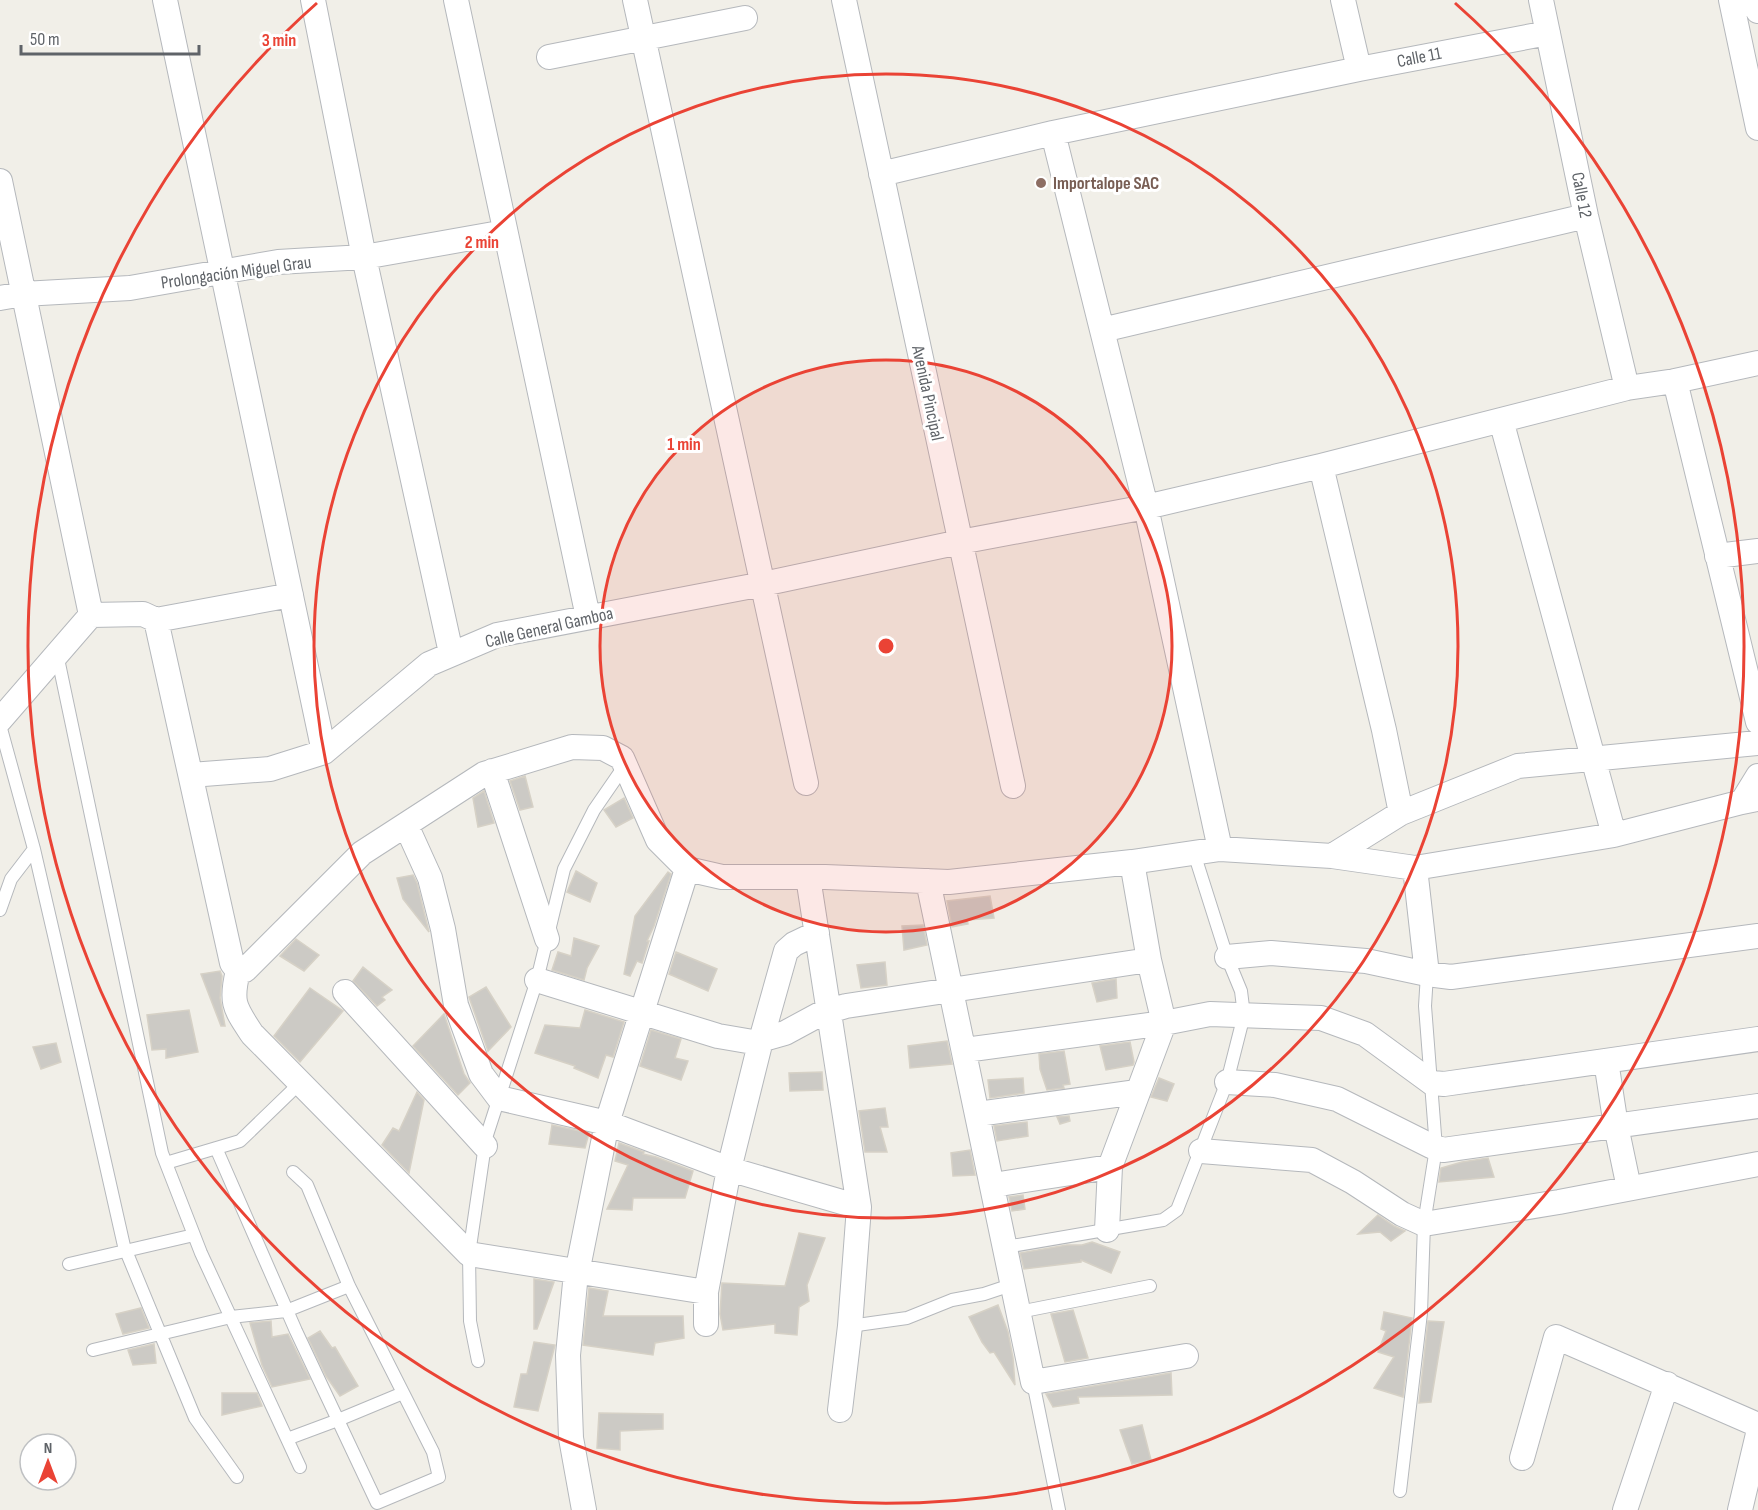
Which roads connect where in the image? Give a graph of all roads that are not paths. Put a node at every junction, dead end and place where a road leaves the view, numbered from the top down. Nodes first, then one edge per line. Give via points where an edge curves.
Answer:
1 (165, 0) edge
2 (313, 0) edge
3 (456, 0) edge
4 (635, 0) edge
5 (844, 0) edge
6 (1343, 0) edge
7 (1541, 0) edge
8 (1731, 0) edge
9 (1751, 0) edge
10 (1758, 11) edge
11 (745, 18) dead end
12 (1548, 33) junction
13 (643, 37) junction
14 (549, 57) dead end
15 (1359, 69) junction
16 (1758, 128) edge
17 (1053, 133) junction
18 (881, 174) junction
19 (0, 181) edge
20 (1586, 216) junction
21 (506, 232) junction
22 (364, 257) junction
23 (221, 272) junction
24 (12, 296) edge
25 (1102, 330) junction
26 (1758, 363) edge
27 (1675, 381) junction
28 (1627, 388) junction
29 (1501, 420) junction
30 (1321, 466) junction
31 (1146, 507) junction
32 (960, 542) junction
33 (1758, 551) edge
34 (1717, 556) junction
35 (763, 584) junction
36 (291, 595) junction
37 (91, 615) junction
38 (588, 617) junction
39 (156, 620) junction
40 (451, 653) junction
41 (57, 654) junction
42 (0, 720) edge
43 (1758, 722) edge
44 (0, 725) edge
45 (1758, 743) edge
46 (324, 752) junction
47 (1593, 758) junction
48 (625, 765) junction
49 (492, 771) junction
50 (191, 775) junction
51 (1758, 776) edge
52 (806, 783) dead end
53 (1013, 786) dead end
54 (1750, 801) edge
55 (1401, 813) junction
56 (406, 825) junction
57 (1614, 835) junction
58 (34, 849) junction
59 (1220, 849) junction
60 (1194, 852) junction
61 (1332, 856) junction
62 (1132, 862) junction
63 (1415, 868) junction
64 (687, 869) junction
65 (808, 877) junction
66 (928, 881) junction
67 (0, 910) edge
68 (817, 933) junction
69 (1758, 936) edge
70 (547, 939) junction
71 (1227, 957) junction
72 (1149, 960) junction
73 (238, 971) junction
74 (1427, 974) junction
75 (537, 980) junction
76 (952, 990) junction
77 (345, 992) dead end
78 (830, 1011) junction
79 (641, 1012) junction
80 (1244, 1016) junction
81 (1164, 1023) junction
82 (1758, 1039) edge
83 (760, 1040) junction
84 (964, 1050) junction
85 (1606, 1060) junction
86 (1227, 1082) junction
87 (300, 1083) junction
88 (1432, 1083) junction
89 (1137, 1092) junction
90 (499, 1098) junction
91 (1758, 1106) edge
92 (978, 1114) junction
93 (607, 1123) junction
94 (1616, 1126) junction
95 (485, 1146) junction
96 (216, 1148) junction
97 (1436, 1148) junction
98 (1201, 1151) junction
99 (166, 1163) junction
100 (1758, 1164) edge
101 (1110, 1167) junction
102 (729, 1168) junction
103 (292, 1173) dead end
104 (993, 1185) junction
105 (1629, 1188) junction
106 (859, 1207) junction
107 (1424, 1224) junction
108 (1107, 1230) junction
109 (194, 1235) junction
110 (1006, 1247) junction
111 (126, 1251) junction
112 (468, 1254) junction
113 (69, 1264) dead end
114 (577, 1272) junction
115 (1014, 1284) junction
116 (349, 1286) junction
117 (1150, 1286) dead end
118 (706, 1292) junction
119 (286, 1311) junction
120 (1019, 1312) junction
121 (231, 1317) junction
122 (706, 1324) dead end
123 (850, 1326) junction
124 (160, 1334) junction
125 (93, 1350) dead end
126 (1186, 1356) dead end
127 (478, 1361) dead end
128 (1033, 1382) junction
129 (1667, 1384) junction
130 (403, 1393) junction
131 (840, 1410) dead end
132 (338, 1420) junction
133 (1758, 1425) edge
134 (1758, 1434) edge
135 (287, 1439) junction
136 (1522, 1458) dead end
137 (300, 1467) dead end
138 (237, 1477) dead end
139 (1400, 1491) dead end
140 (584, 1510) edge
141 (1059, 1510) edge
142 (1625, 1510) edge
143 (1740, 1510) edge

1 - 23 street
2 - 22 street
3 - 21 street
4 - 13 street
5 - 18 street, Avenida Pincipal
6 - 15 street
7 - 12 street, Calle 12
8 - 16 street
9 - 10 street
11 - 13 street
12 - 15 street, Calle 11
12 - 20 street, Calle 12
13 - 14 street
13 - 35 street
15 - 17 street, Calle 11
17 - 18 street, Calle 11
17 - 25 street
18 - 32 street, Avenida Pincipal
19 - 24 street
20 - 25 street
20 - 28 street, Calle 12
21 - 22 street, Prolongación Miguel Grau
21 - 38 street
22 - 23 street, Prolongación Miguel Grau via 278,262
22 - 40 street
23 - 24 street, Prolongación Miguel Grau via 130,288
23 - 36 street
24 - 37 street
25 - 31 street
26 - 27 street, Calle General Gamboa
27 - 28 street, Calle General Gamboa
27 - 34 street
28 - 29 street, Calle General Gamboa
29 - 30 street, Calle General Gamboa
29 - 47 street
30 - 31 street, Calle General Gamboa
30 - 55 street
31 - 32 street, Calle General Gamboa
31 - 59 street
32 - 35 street, Calle General Gamboa
32 - 53 street, Avenida Pincipal
33 - 34 street
34 - 43 street
35 - 38 street, Calle General Gamboa
35 - 52 street
36 - 39 street
36 - 46 street
37 - 39 street via 143,614
37 - 41 street
38 - 40 street, Calle General Gamboa via 497,635
39 - 50 street
40 - 46 street, Calle General Gamboa via 429,664
41 - 42 street
41 - 99 lane
44 - 58 lane
45 - 47 street
46 - 50 street, Calle General Gamboa via 270,769
47 - 55 street via 1518,766
47 - 57 street
48 - 49 street via 621,758 603,748 572,747
48 - 64 street via 658,840
48 - 70 lane via 594,810 564,869
49 - 56 street
49 - 70 street
50 - 73 street via 232,963
51 - 54 street
54 - 57 street
55 - 61 street
56 - 73 street via 362,853 245,970
56 - 90 street via 430,878 456,1005 481,1074
57 - 63 street
58 - 67 lane via 11,879
58 - 111 lane
59 - 60 street
59 - 61 street
60 - 62 street
60 - 71 lane
61 - 63 street
62 - 66 street
62 - 72 street
63 - 74 street
64 - 65 street via 722,877
64 - 79 street
65 - 66 street
65 - 68 street
66 - 76 street
68 - 78 street
68 - 83 street via 786,951
69 - 74 street via 1451,978
70 - 75 lane
71 - 74 street via 1271,953 1354,960
71 - 80 lane via 1241,991
72 - 76 street
72 - 81 street
73 - 87 street via 233,989 235,1008 252,1034
74 - 88 lane via 1425,1006
75 - 79 street
75 - 90 lane
76 - 78 street
76 - 84 street
77 - 95 street
78 - 83 street via 785,1033
78 - 106 street
79 - 83 street via 718,1036
79 - 93 street
80 - 81 street via 1210,1014
80 - 86 lane
80 - 88 street via 1321,1018 1365,1034
81 - 84 street
81 - 89 street
82 - 85 street
83 - 102 street
84 - 92 street
85 - 88 street
85 - 94 street
86 - 97 street via 1275,1085 1338,1098
86 - 98 lane
87 - 96 lane via 240,1141
87 - 112 street
88 - 97 lane
89 - 92 street
89 - 101 street
90 - 93 street
90 - 95 lane
91 - 94 street
92 - 104 street
93 - 102 street
93 - 114 street
94 - 97 street
94 - 105 street
95 - 112 lane
96 - 99 lane
96 - 119 lane
97 - 107 lane
98 - 107 street via 1312,1160
98 - 108 lane via 1177,1210 1163,1220
99 - 109 lane
100 - 105 street
101 - 104 street
101 - 108 street
102 - 106 street
102 - 118 street
103 - 116 lane via 307,1185
104 - 110 street
105 - 107 street
106 - 123 street
107 - 139 lane via 1421,1313
108 - 110 lane
109 - 111 lane
109 - 121 lane
110 - 115 street
111 - 113 lane
111 - 124 lane
112 - 114 street
112 - 127 lane via 470,1321
114 - 118 street
114 - 140 street via 568,1355 571,1438
115 - 120 street
115 - 123 lane via 952,1300 907,1318
116 - 119 lane
116 - 130 lane
117 - 120 lane
118 - 122 street
119 - 121 lane
119 - 132 lane
120 - 128 street
121 - 124 lane
121 - 135 lane
123 - 131 street
124 - 125 lane
124 - 138 lane via 195,1418
126 - 128 street
128 - 141 lane
129 - 133 street
129 - 136 street via 1556,1337
129 - 142 street
130 - 132 lane
130 - 132 lane via 434,1452 439,1477 377,1503
132 - 135 lane
134 - 143 street
135 - 137 lane

